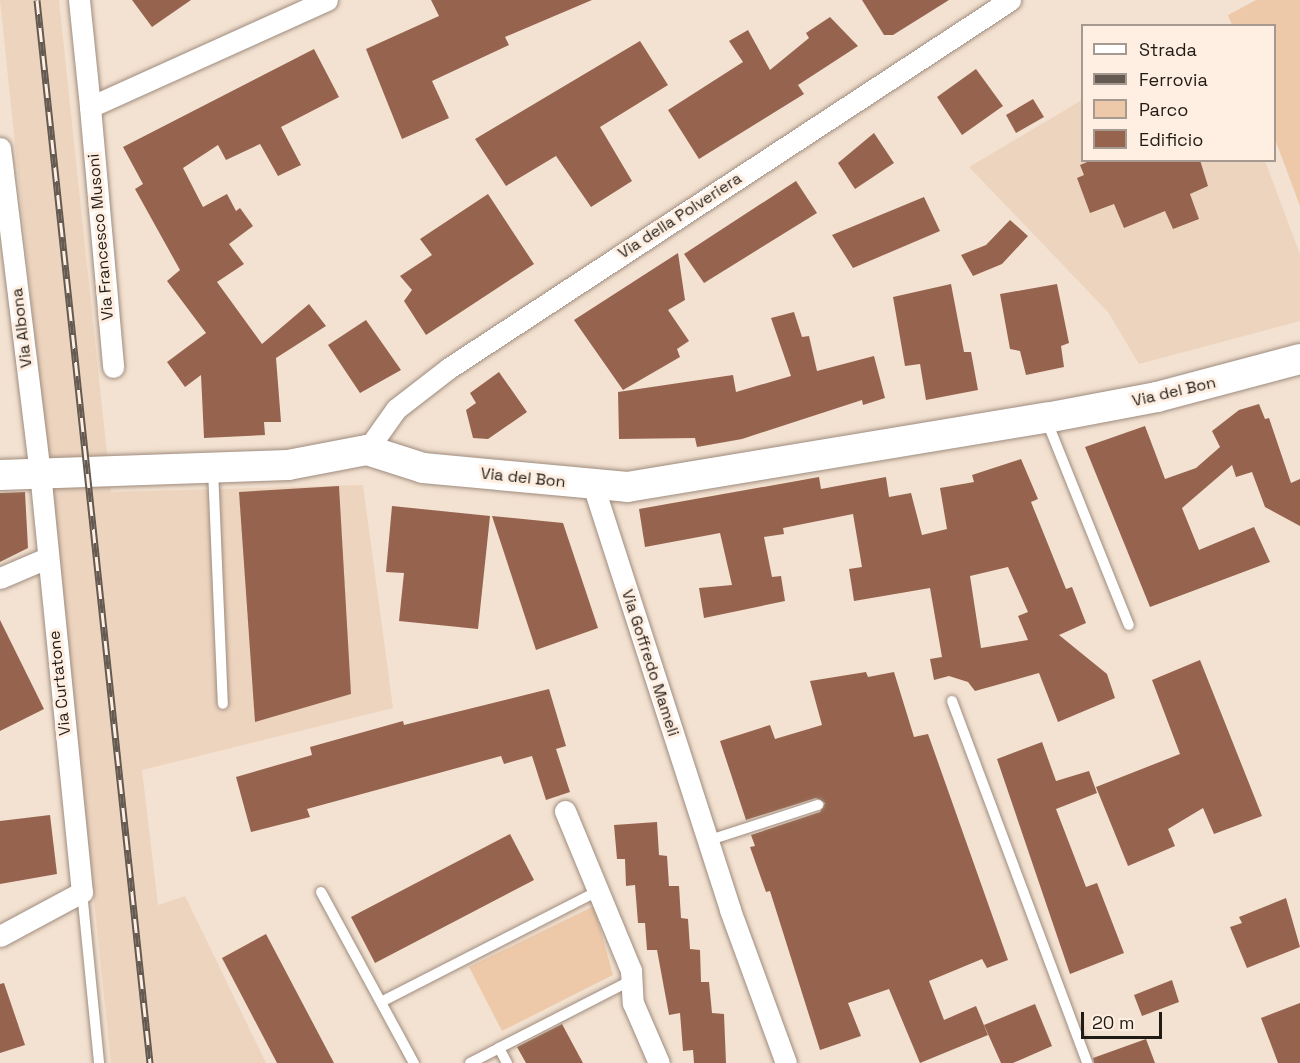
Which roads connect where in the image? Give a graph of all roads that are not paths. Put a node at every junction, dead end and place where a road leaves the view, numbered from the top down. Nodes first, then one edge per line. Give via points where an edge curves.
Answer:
1 (79, 0) edge
2 (327, 0) edge
3 (1010, 0) edge
4 (90, 107) junction
5 (0, 148) edge
6 (1300, 359) edge
7 (113, 367) dead end
8 (1046, 418) junction
9 (367, 450) junction
10 (213, 469) junction
11 (40, 472) junction
12 (0, 475) edge
13 (593, 485) junction
14 (47, 558) junction
15 (0, 578) edge
16 (1129, 625) dead end
17 (952, 701) dead end
18 (223, 704) dead end
19 (818, 805) dead end
20 (565, 811) dead end
21 (707, 841) junction
22 (598, 891) junction
23 (82, 892) junction
24 (321, 892) dead end
25 (0, 936) edge
26 (632, 980) junction
27 (381, 1002) junction
28 (499, 1048) junction
29 (99, 1063) edge
30 (414, 1063) edge
31 (470, 1063) edge
32 (507, 1063) edge
33 (658, 1063) edge
34 (786, 1063) edge
35 (1087, 1063) edge

1 - 4 street, Via Francesco Musoni
2 - 4 street
3 - 9 street, Via della Polveriera via 449,368 396,409
4 - 7 street, Via Francesco Musoni
5 - 11 street, Via Albona
6 - 8 street, Via del Bon via 1157,397
8 - 13 street, Via del Bon via 655,484
8 - 16 lane
9 - 10 street via 315,462
9 - 13 street, Via del Bon via 423,468
10 - 11 street
10 - 18 lane
11 - 12 street
11 - 14 street, Via Curtatone
13 - 21 street, Via Goffredo Mameli
14 - 15 street
14 - 23 street, Via Curtatone
17 - 35 lane
19 - 21 lane
20 - 22 street
21 - 34 street, Via Goffredo Mameli
22 - 26 street
22 - 27 lane
23 - 25 street
23 - 29 lane
24 - 27 lane
26 - 28 lane
26 - 33 street via 633,1003
27 - 30 lane
28 - 31 lane
28 - 32 lane

